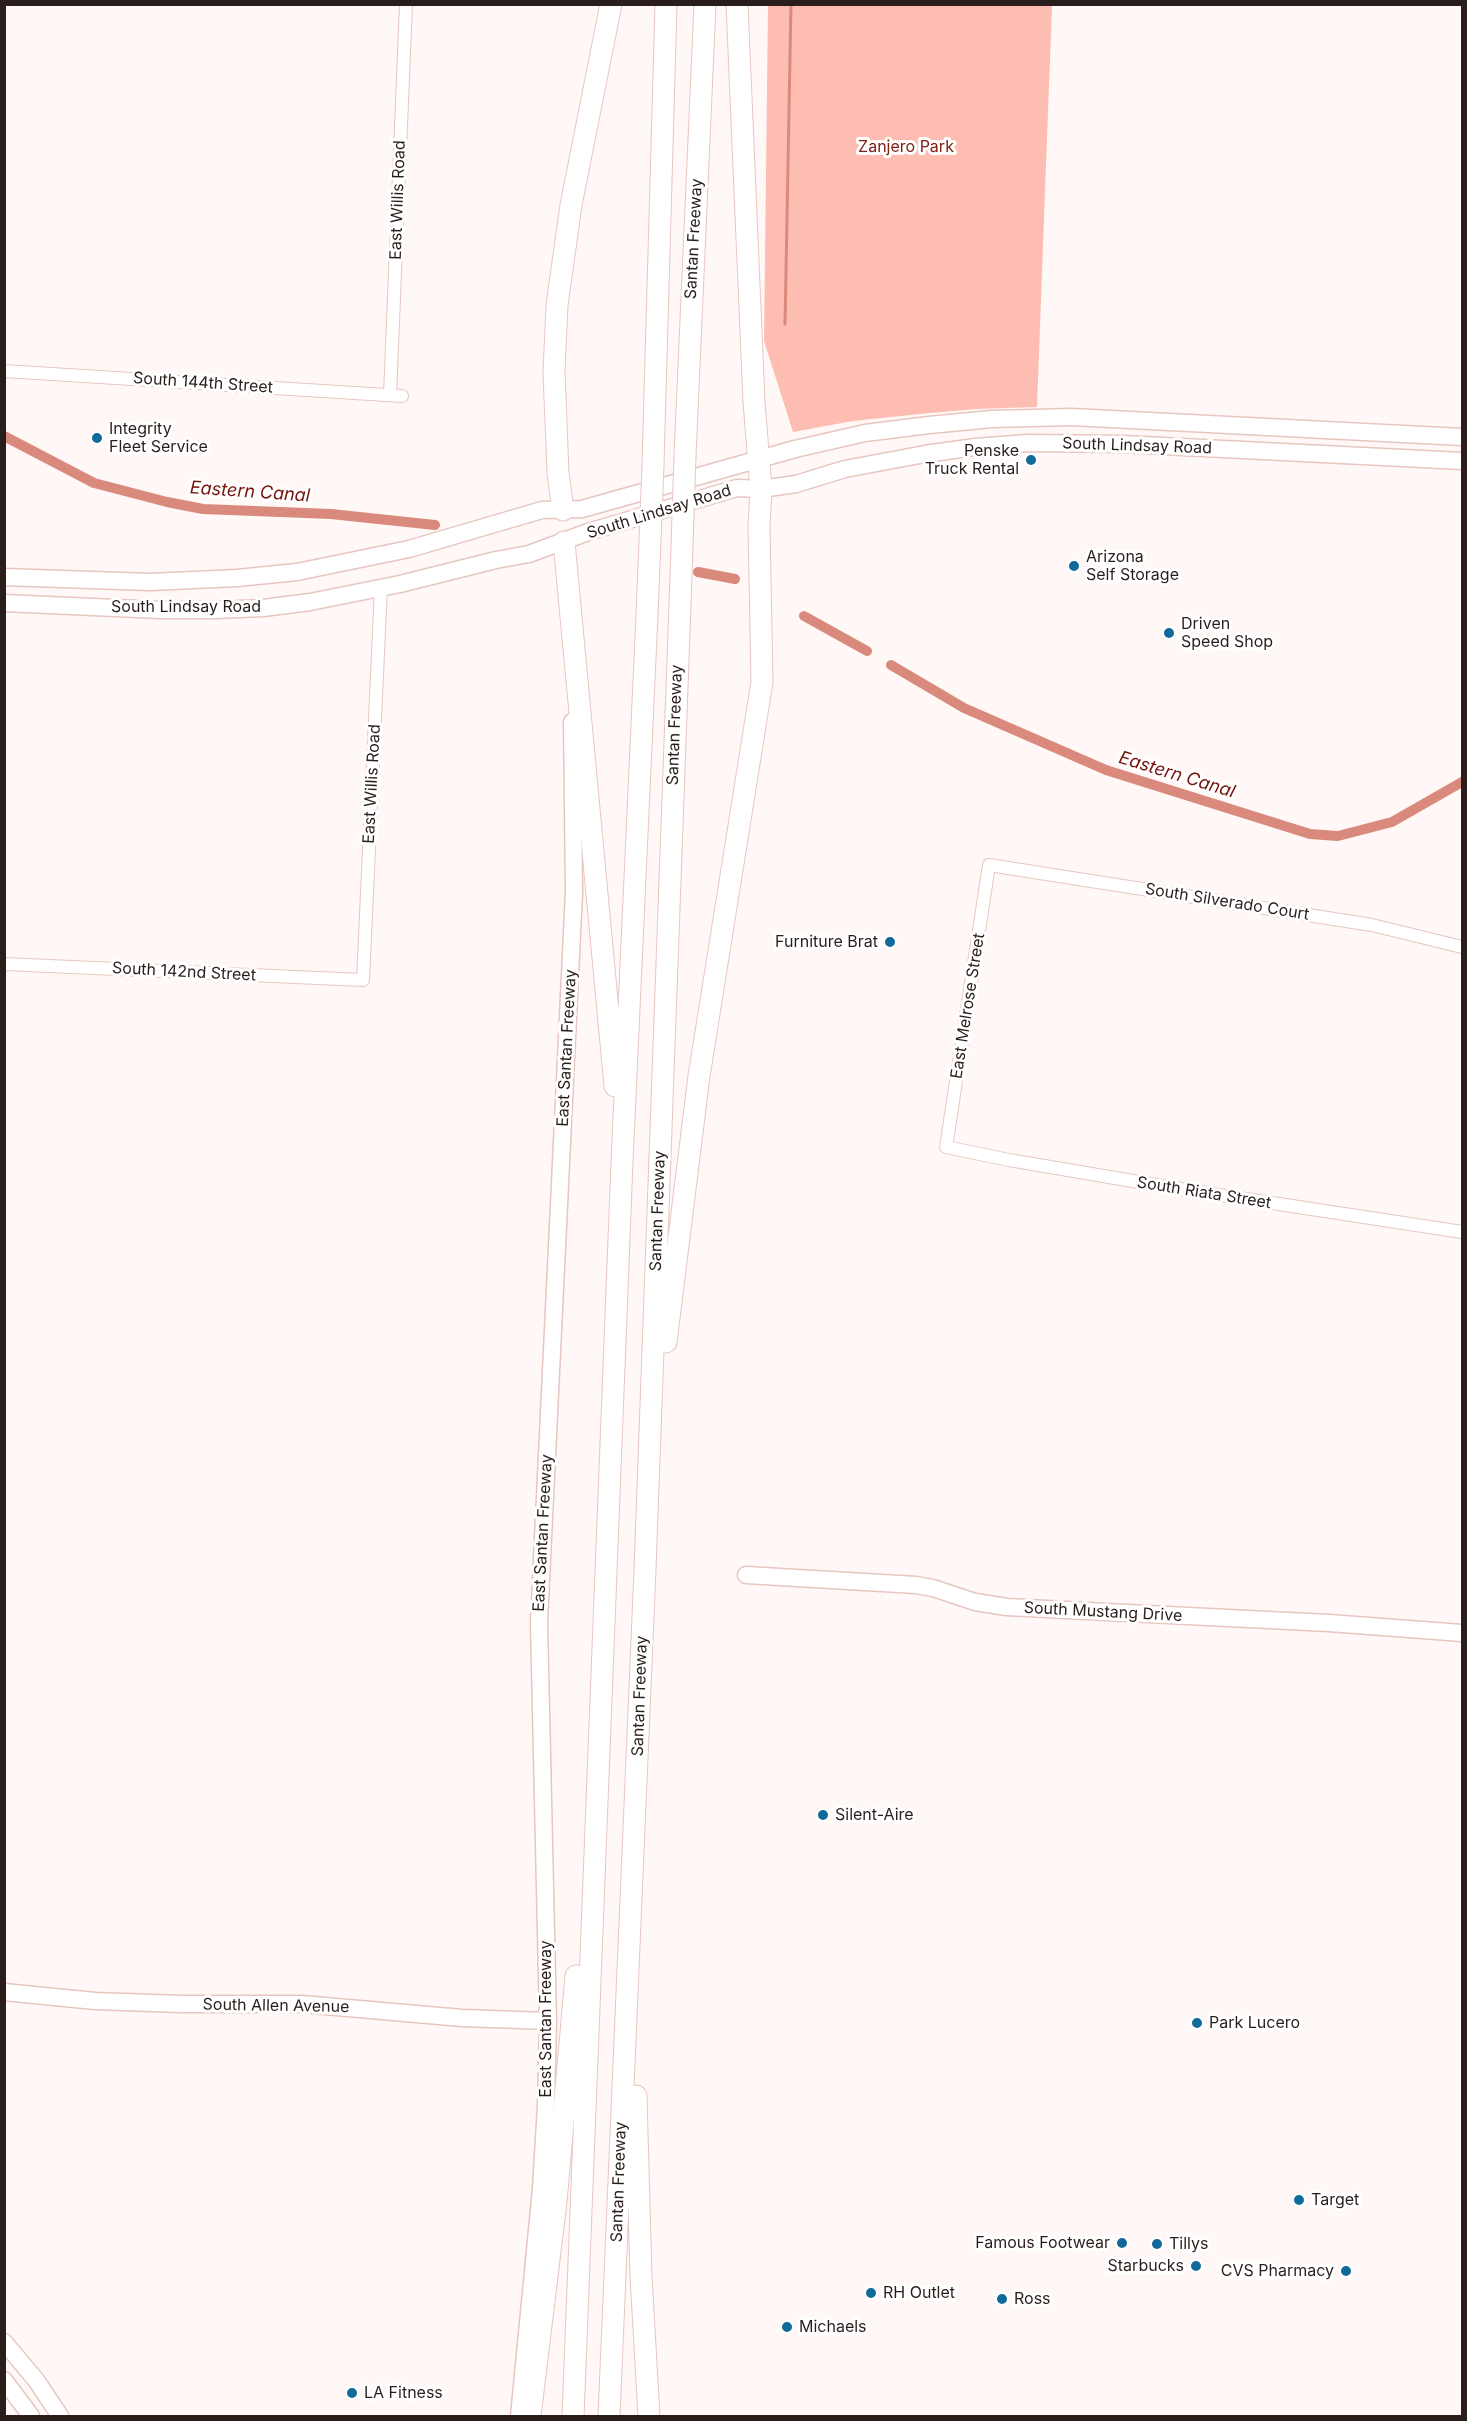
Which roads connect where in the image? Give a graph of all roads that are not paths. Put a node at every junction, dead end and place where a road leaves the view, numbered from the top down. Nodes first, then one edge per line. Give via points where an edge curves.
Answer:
1 (406, 4) edge
2 (611, 4) edge
3 (666, 4) edge
4 (705, 4) edge
5 (737, 4) edge
6 (4, 370) edge
7 (396, 395) joint
8 (1202, 424) junction
9 (1293, 429) junction
10 (1462, 437) edge
11 (1123, 444) junction
12 (1201, 448) junction
13 (759, 459) junction
14 (1462, 461) edge
15 (761, 489) junction
16 (563, 510) junction
17 (564, 542) junction
18 (4, 577) edge
19 (381, 588) junction
20 (4, 603) edge
21 (573, 649) junction
22 (989, 865) joint
23 (1462, 947) edge
24 (4, 964) edge
25 (363, 980) joint
26 (946, 1147) joint
27 (622, 1162) junction
28 (1462, 1232) edge
29 (645, 1570) junction
30 (746, 1575) dead end
31 (1462, 1633) edge
32 (633, 1852) junction
33 (594, 1875) junction
34 (4, 1992) edge
35 (548, 2021) junction
36 (4, 2342) edge
37 (4, 2380) edge
38 (31, 2416) edge
39 (60, 2416) edge
40 (519, 2416) edge
41 (530, 2416) edge
42 (573, 2416) edge
43 (609, 2416) edge
44 (649, 2416) edge

1 - 7 street, East Willis Road
2 - 16 highway via 571,205 557,305 554,391
3 - 27 highway, Santan Freeway, bridge via 653,465
4 - 29 highway, Santan Freeway, bridge
5 - 13 highway
6 - 7 street, South 144th Street
8 - 9 main road, South Lindsay Road
8 - 11 main road via 1185,434 1145,436
8 - 13 main road, South Lindsay Road via 1072,417 992,419 865,434
9 - 10 main road, South Lindsay Road
9 - 12 main road via 1264,435 1222,436
11 - 12 main road, South Lindsay Road
11 - 15 main road, South Lindsay Road via 1027,443 964,448 844,469 795,484
12 - 14 main road, South Lindsay Road
13 - 15 highway
13 - 16 main road, South Lindsay Road via 582,510
15 - 17 main road, South Lindsay Road via 737,488
15 - 29 highway via 761,697 694,1109 658,1403
16 - 17 main road
16 - 18 main road, South Lindsay Road via 542,510 409,549 297,572 150,582
17 - 19 main road, South Lindsay Road via 529,554
17 - 21 highway
19 - 20 main road, South Lindsay Road via 310,602 215,610
19 - 25 street, East Willis Road
21 - 27 highway
21 - 35 main road, East Santan Freeway via 574,892 539,1622
22 - 23 street, South Silverado Court via 1372,925
22 - 26 street, East Melrose Street
24 - 25 street, South 142nd Street
26 - 28 street, South Riata Street via 1174,1188
27 - 33 highway, Santan Freeway
29 - 32 highway, Santan Freeway
30 - 31 main road, South Mustang Drive via 916,1585 1007,1607
32 - 43 highway, Santan Freeway
32 - 44 highway via 638,1914 637,2169
33 - 41 highway via 579,1949 556,2202
33 - 42 highway, Santan Freeway
34 - 35 main road, South Allen Avenue via 140,2003 308,2004 462,2018
35 - 40 main road, East Santan Freeway via 542,2189
36 - 39 main road
37 - 38 main road

